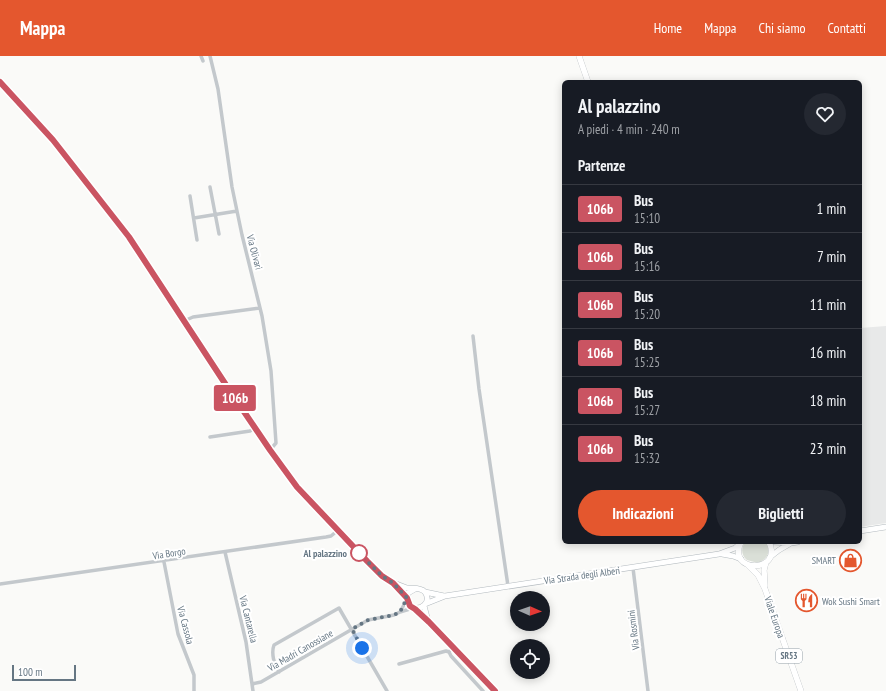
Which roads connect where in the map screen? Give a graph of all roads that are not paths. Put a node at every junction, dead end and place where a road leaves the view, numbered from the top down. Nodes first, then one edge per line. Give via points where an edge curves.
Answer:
1 (200, 56) edge
2 (210, 56) edge
3 (579, 56) edge
4 (203, 61) dead end
5 (587, 80) edge
6 (0, 82) edge
7 (210, 187) dead end
8 (190, 196) dead end
9 (237, 210) junction
10 (215, 214) junction
11 (194, 218) junction
12 (219, 234) dead end
13 (197, 240) dead end
14 (260, 308) junction
15 (184, 322) junction
16 (473, 336) dead end
17 (255, 428) junction
18 (210, 436) dead end
19 (270, 450) junction
20 (886, 527) edge
21 (337, 531) junction
22 (862, 531) edge
23 (740, 544) edge
24 (741, 544) edge
25 (769, 544) edge
26 (789, 544) edge
27 (225, 552) junction
28 (719, 554) junction
29 (741, 559) junction
30 (768, 560) junction
31 (164, 562) junction
32 (748, 565) junction
33 (633, 568) junction
34 (393, 583) junction
35 (0, 584) edge
36 (508, 586) junction
37 (415, 589) junction
38 (765, 589) junction
39 (425, 592) junction
40 (445, 596) junction
41 (407, 599) junction
42 (425, 605) junction
43 (414, 608) junction
44 (400, 612) junction
45 (429, 622) junction
46 (352, 629) junction
47 (453, 647) junction
48 (449, 652) junction
49 (399, 664) dead end
50 (279, 672) junction
51 (486, 682) junction
52 (252, 684) junction
53 (480, 687) junction
54 (194, 691) edge
55 (253, 691) edge
56 (387, 691) edge
57 (483, 691) edge
58 (495, 691) edge
59 (647, 691) edge
60 (800, 691) edge

1 - 4 street
2 - 9 street, Via Olivari via 218,89
3 - 5 main road
6 - 15 main road via 67,158 129,237
7 - 10 street
8 - 11 street
9 - 10 street
9 - 14 street, Via Olivari
10 - 11 street
10 - 12 street
11 - 13 street
14 - 15 street via 193,317
14 - 19 street, Via Olivari via 271,371 276,442
15 - 17 main road
16 - 36 street
17 - 18 street via 250,431
17 - 19 main road
19 - 21 main road via 297,487
20 - 22 main road
21 - 27 street, Via Borgo via 326,537
21 - 34 main road via 382,576
23 - 28 main road, Via Strada degli Alberi
24 - 29 main road
25 - 30 main road, Viale Europa via 771,551
26 - 30 main road
27 - 31 street, Via Borgo
27 - 52 street, Via Cantarella via 246,642
28 - 29 main road, Via Strada degli Alberi
28 - 33 main road, Via Strada degli Alberi
29 - 32 main road, Viale Europa
30 - 32 main road via 758,566
30 - 38 main road, Viale Europa / SR53 via 764,570
31 - 35 street, Via Borgo
31 - 54 street, Via Cassola via 178,634 194,676
32 - 38 main road, Viale Europa / SR53 via 758,575
33 - 36 main road, Via Strada degli Alberi
33 - 59 street, Via Rosmini
34 - 37 main road
34 - 41 main road
36 - 40 main road, Via Strada degli Alberi
37 - 39 main road
37 - 41 main road via 410,591
38 - 60 main road, Viale Europa / SR53
39 - 40 main road, Via Strada degli Alberi
39 - 42 main road
40 - 42 main road, Via Strada degli Alberi
41 - 43 main road via 409,605
41 - 44 street
42 - 43 main road
42 - 45 main road
43 - 44 street, Via Madri Canossiane
43 - 45 main road
44 - 46 street, Via Madri Canossiane via 368,620
45 - 47 main road
46 - 50 street, Via Madri Canossiane
46 - 50 street via 339,608 277,643 273,648
46 - 56 street
47 - 48 street
47 - 51 main road
48 - 49 street
48 - 53 street
50 - 52 street, Via Madri Canossiane
51 - 53 street
51 - 58 main road
52 - 55 street, Via Cantarella
53 - 57 street

